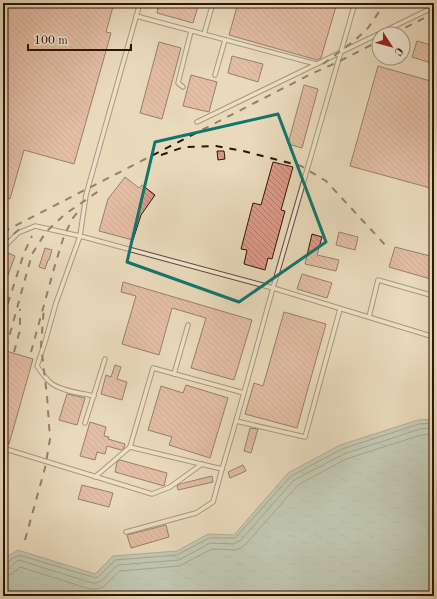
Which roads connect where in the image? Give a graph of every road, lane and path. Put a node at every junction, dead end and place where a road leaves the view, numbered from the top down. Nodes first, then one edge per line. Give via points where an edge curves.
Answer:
1 (140, 3) edge
2 (213, 3) edge
3 (355, 3) edge
4 (434, 7) edge
5 (136, 16) junction
6 (191, 31) junction
7 (204, 34) junction
8 (225, 40) junction
9 (341, 52) junction
10 (316, 64) junction
11 (215, 75) dead end
12 (183, 87) dead end
13 (197, 122) dead end
14 (80, 236) junction
15 (3, 248) edge
16 (273, 288) junction
17 (434, 296) edge
18 (340, 308) junction
19 (369, 317) junction
20 (188, 325) dead end
21 (434, 337) edge
22 (105, 359) dead end
23 (174, 374) junction
24 (244, 393) junction
25 (94, 396) junction
26 (236, 421) junction
27 (86, 423) dead end
28 (130, 447) junction
29 (3, 452) edge
30 (202, 464) junction
31 (222, 469) junction
32 (95, 477) junction
33 (126, 532) dead end

1 - 5 lane
2 - 7 lane
3 - 9 lane
4 - 9 lane
5 - 6 lane
5 - 14 lane via 86,194
6 - 7 lane
6 - 12 lane via 178,83
7 - 8 lane
8 - 10 lane
8 - 11 lane
9 - 10 lane
9 - 16 lane
10 - 13 lane
14 - 15 lane via 35,226 18,234
14 - 16 lane
14 - 25 lane via 37,366 52,384
16 - 18 lane
16 - 24 lane
17 - 19 lane via 378,280
18 - 19 lane
18 - 26 lane via 305,437
19 - 21 lane
20 - 23 lane
22 - 25 lane
23 - 24 lane
23 - 28 lane via 153,368
24 - 26 lane
25 - 27 lane
26 - 31 lane
28 - 30 lane
28 - 32 lane
29 - 32 lane via 8,450
30 - 31 lane
30 - 32 lane via 170,487 152,494
31 - 33 lane via 213,502 196,513

